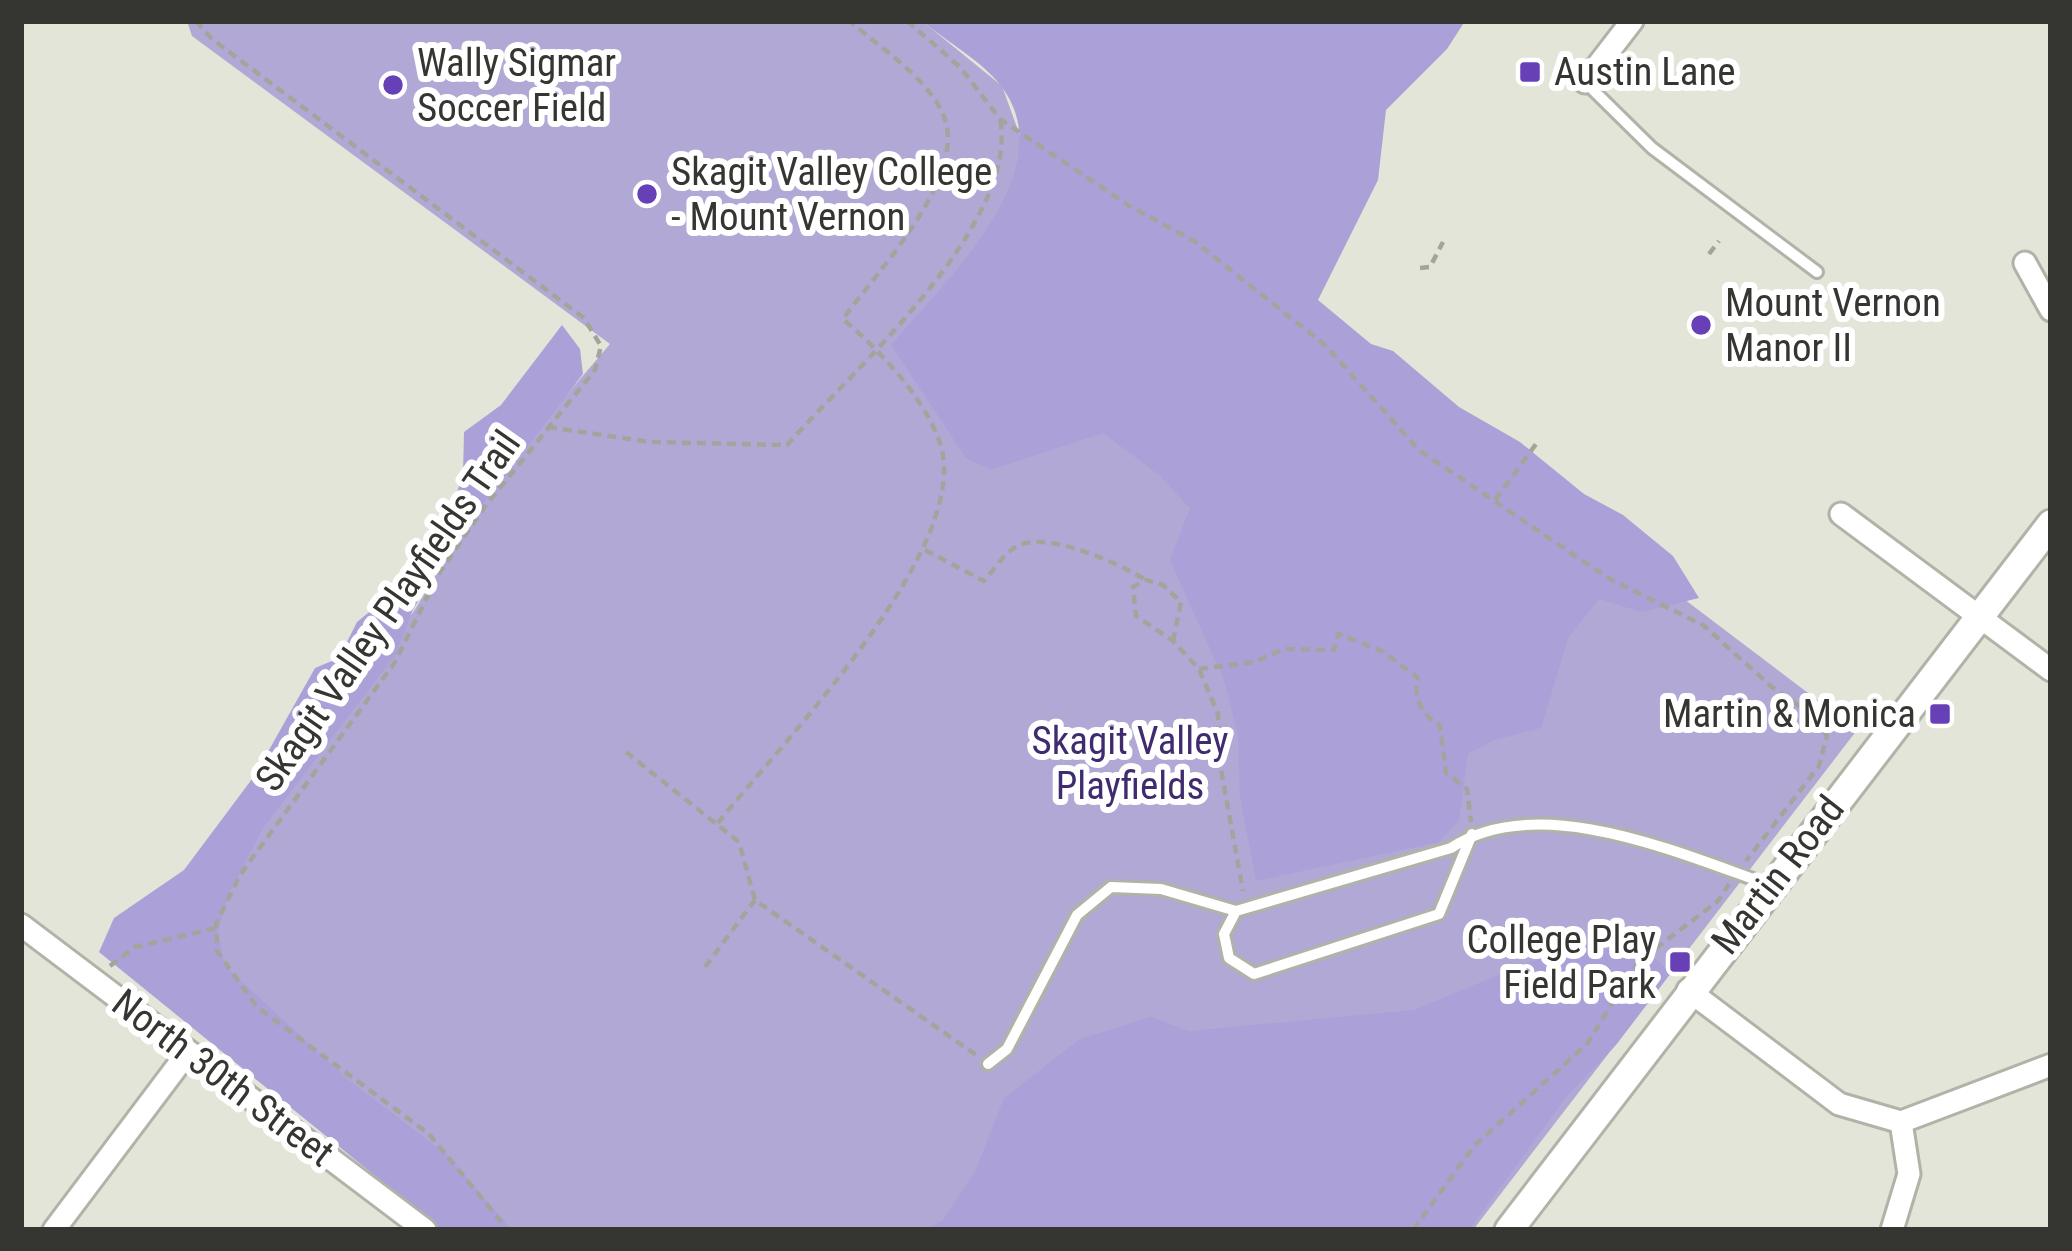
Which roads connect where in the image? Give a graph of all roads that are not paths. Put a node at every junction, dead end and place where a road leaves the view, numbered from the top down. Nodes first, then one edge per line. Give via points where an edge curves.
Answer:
1 (1632, 21) edge
2 (1585, 82) joint
3 (2025, 263) dead end
4 (1817, 272) dead end
5 (2051, 310) edge
6 (1841, 514) dead end
7 (2051, 524) edge
8 (1978, 619) junction
9 (2051, 670) edge
10 (1472, 834) junction
11 (1770, 885) junction
12 (1241, 910) junction
13 (21, 925) edge
14 (1688, 990) junction
15 (188, 1052) junction
16 (988, 1064) road end
17 (2051, 1065) edge
18 (1901, 1122) junction
19 (399, 1223) edge
20 (54, 1230) edge
21 (425, 1230) edge
22 (1509, 1230) edge
23 (1892, 1230) edge

1 - 2 street
2 - 4 lane via 1652,148
3 - 5 street
6 - 8 street
7 - 8 street, Martin Road
8 - 9 street
8 - 11 street, Martin Road
10 - 11 lane via 1517,824 1627,837
10 - 12 lane via 1451,848
10 - 12 lane via 1439,914 1254,974 1229,958 1224,934
11 - 14 street, Martin Road
12 - 16 lane via 1161,889 1112,887 1077,915 1007,1049
13 - 15 street, North 30th Street
14 - 18 street via 1839,1104
14 - 22 street, Martin Road
15 - 19 street, North 30th Street
15 - 20 street
17 - 18 street
18 - 23 street via 1909,1174
19 - 21 street, North 30th Street

